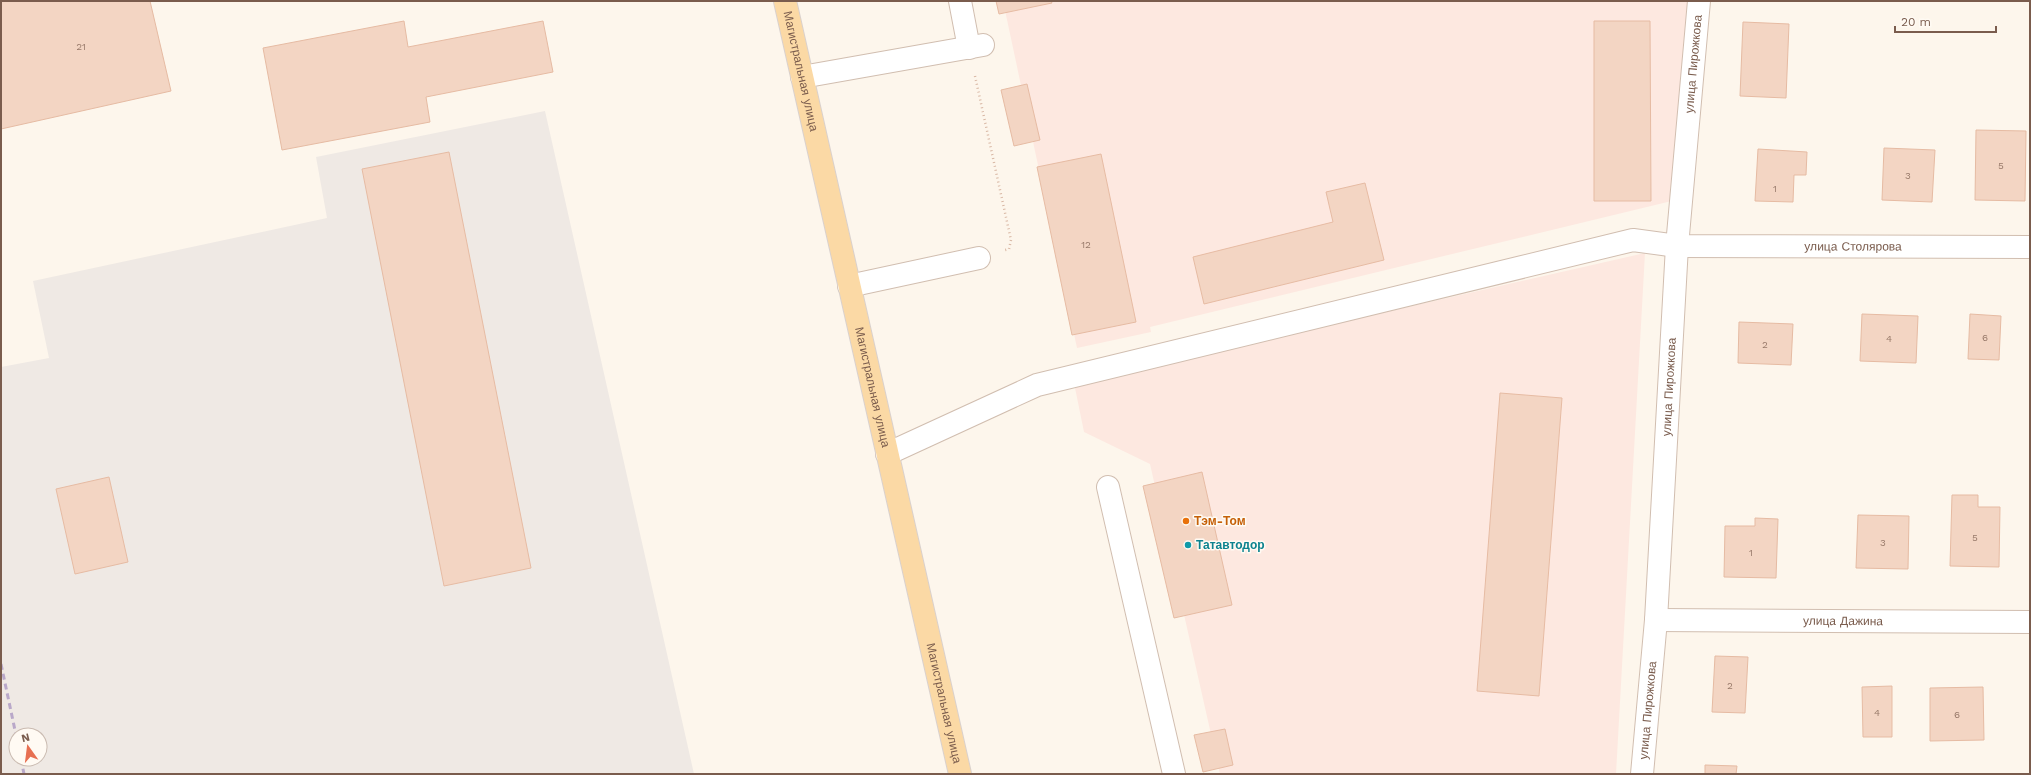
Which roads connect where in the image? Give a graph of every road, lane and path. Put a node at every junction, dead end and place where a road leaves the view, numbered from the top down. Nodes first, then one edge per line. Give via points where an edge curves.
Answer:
1 (785, 1) edge
2 (960, 1) edge
3 (1699, 1) edge
4 (976, 47) junction
5 (802, 78) junction
6 (1677, 246) junction
7 (2030, 247) edge
8 (979, 258) joint
9 (849, 286) junction
10 (887, 454) junction
11 (1108, 486) dead end
12 (1656, 620) junction
13 (2030, 622) edge
14 (960, 774) edge
15 (1174, 774) edge
16 (1642, 774) edge

1 - 5 main road, Магистральная улица
2 - 4 street
3 - 6 street, улица Пирожкова
4 - 5 street
4 - 8 path via 1011,240 1009,249
5 - 9 main road, Магистральная улица
6 - 7 street, улица Столярова
6 - 10 street, улица Столярова via 1633,240 1037,385
6 - 12 street, улица Пирожкова
8 - 9 street
9 - 10 main road, Магистральная улица
10 - 14 main road, Магистральная улица
11 - 15 street
12 - 13 street, улица Дажина
12 - 16 street, улица Пирожкова

